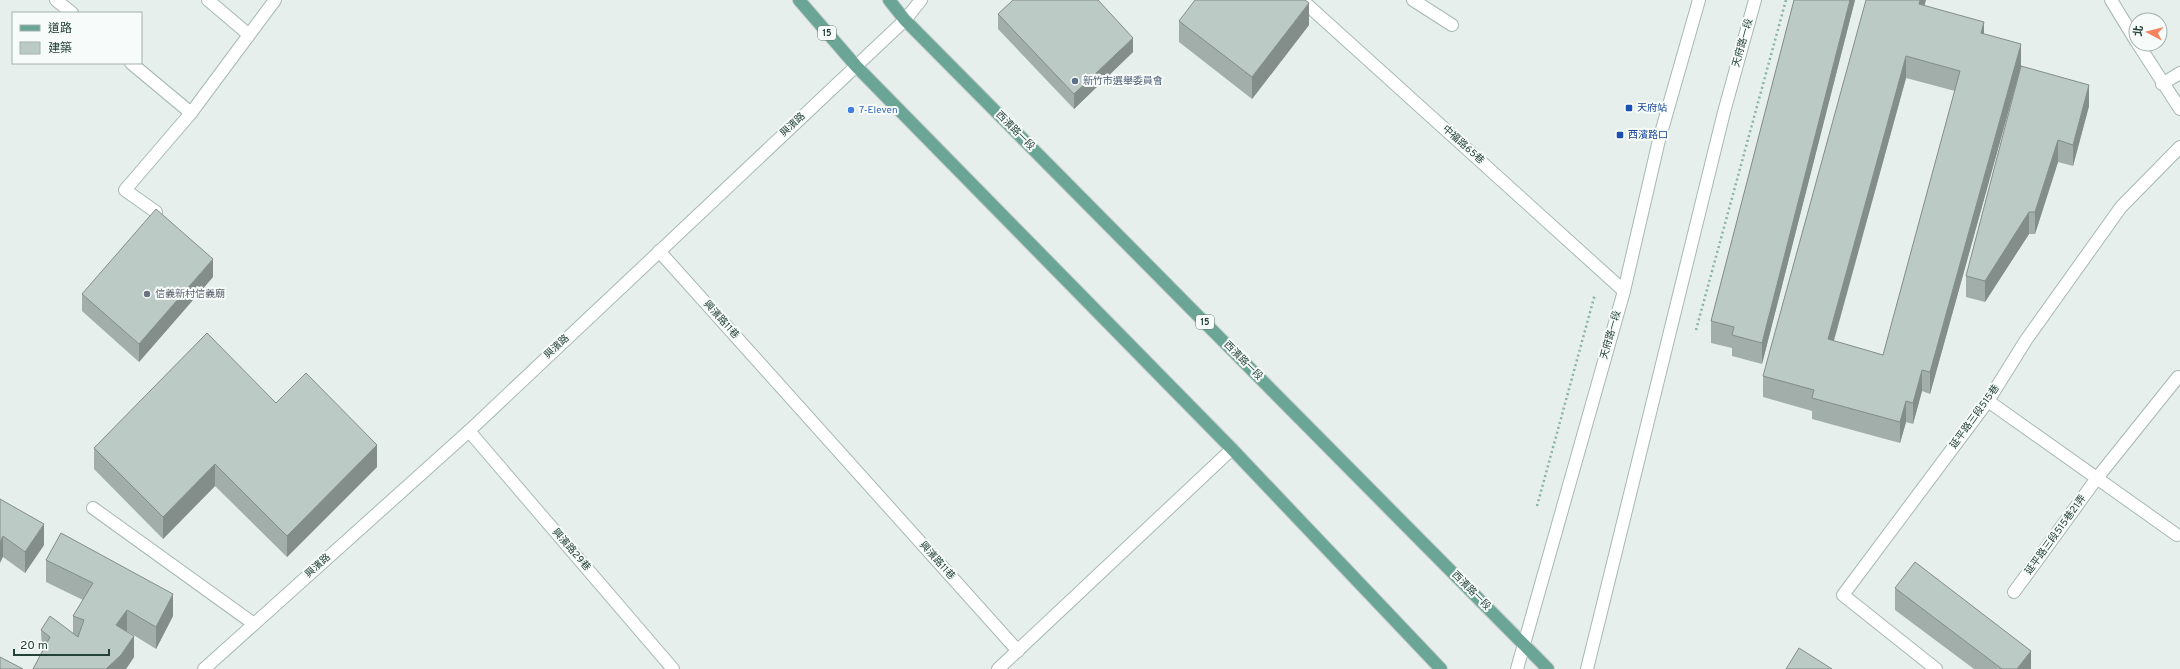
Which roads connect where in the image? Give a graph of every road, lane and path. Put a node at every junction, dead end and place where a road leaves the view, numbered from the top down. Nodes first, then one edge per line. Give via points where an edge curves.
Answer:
1 (56, 0) edge
2 (208, 0) edge
3 (275, 0) edge
4 (799, 0) edge
5 (889, 0) edge
6 (921, 0) edge
7 (1302, 0) edge
8 (1413, 0) edge
9 (1699, 0) edge
10 (1755, 0) edge
11 (2111, 0) edge
12 (71, 12) edge
13 (905, 20) junction
14 (1452, 25) dead end
15 (2128, 28) edge
16 (248, 34) junction
17 (2143, 52) edge
18 (133, 64) edge
19 (856, 66) junction
20 (2180, 73) edge
21 (2162, 84) junction
22 (2180, 109) edge
23 (191, 113) junction
24 (2180, 147) edge
25 (156, 212) edge
26 (659, 251) junction
27 (1624, 291) junction
28 (2178, 377) dead end
29 (1988, 401) junction
30 (469, 431) junction
31 (1232, 449) junction
32 (2097, 478) junction
33 (93, 508) dead end
34 (2177, 535) dead end
35 (2014, 592) dead end
36 (254, 624) junction
37 (1523, 643) junction
38 (1018, 652) junction
39 (204, 669) edge
40 (673, 669) edge
41 (998, 669) edge
42 (1441, 669) edge
43 (1517, 669) edge
44 (1548, 669) edge
45 (1587, 669) edge
46 (1936, 669) edge

1 - 12 street
2 - 16 street
3 - 16 street
4 - 19 main road, 15
5 - 13 main road, 西濱路一段 / 15
6 - 13 street, 興濱路
7 - 27 street, 中福路65巷
8 - 14 street
9 - 27 street, 天府路一段 via 1659,140
10 - 45 street, 天府路一段 via 1720,127
11 - 15 street
13 - 19 street, 興濱路
13 - 37 main road, 西濱路一段 / 15
16 - 23 street
17 - 21 street
18 - 23 street
19 - 26 street, 興濱路
19 - 31 main road, 15
20 - 21 street
21 - 22 street
23 - 25 street via 125,190
24 - 29 street, 延平路三段515巷 via 2121,207 2026,340
26 - 30 street, 興濱路
26 - 38 street, 興濱路11巷
27 - 37 street, 天府路一段
28 - 32 street, 延平路三段515巷21弄
29 - 32 street
29 - 46 street, 延平路三段515巷 via 1843,595
30 - 36 street, 興濱路
30 - 40 street, 興濱路29巷
31 - 38 street
31 - 42 main road, 15
32 - 34 street
32 - 35 street, 延平路三段515巷21弄
33 - 36 street
36 - 39 street, 興濱路
37 - 43 street, 天府路一段
37 - 44 main road, 西濱路一段 / 15
38 - 41 street

